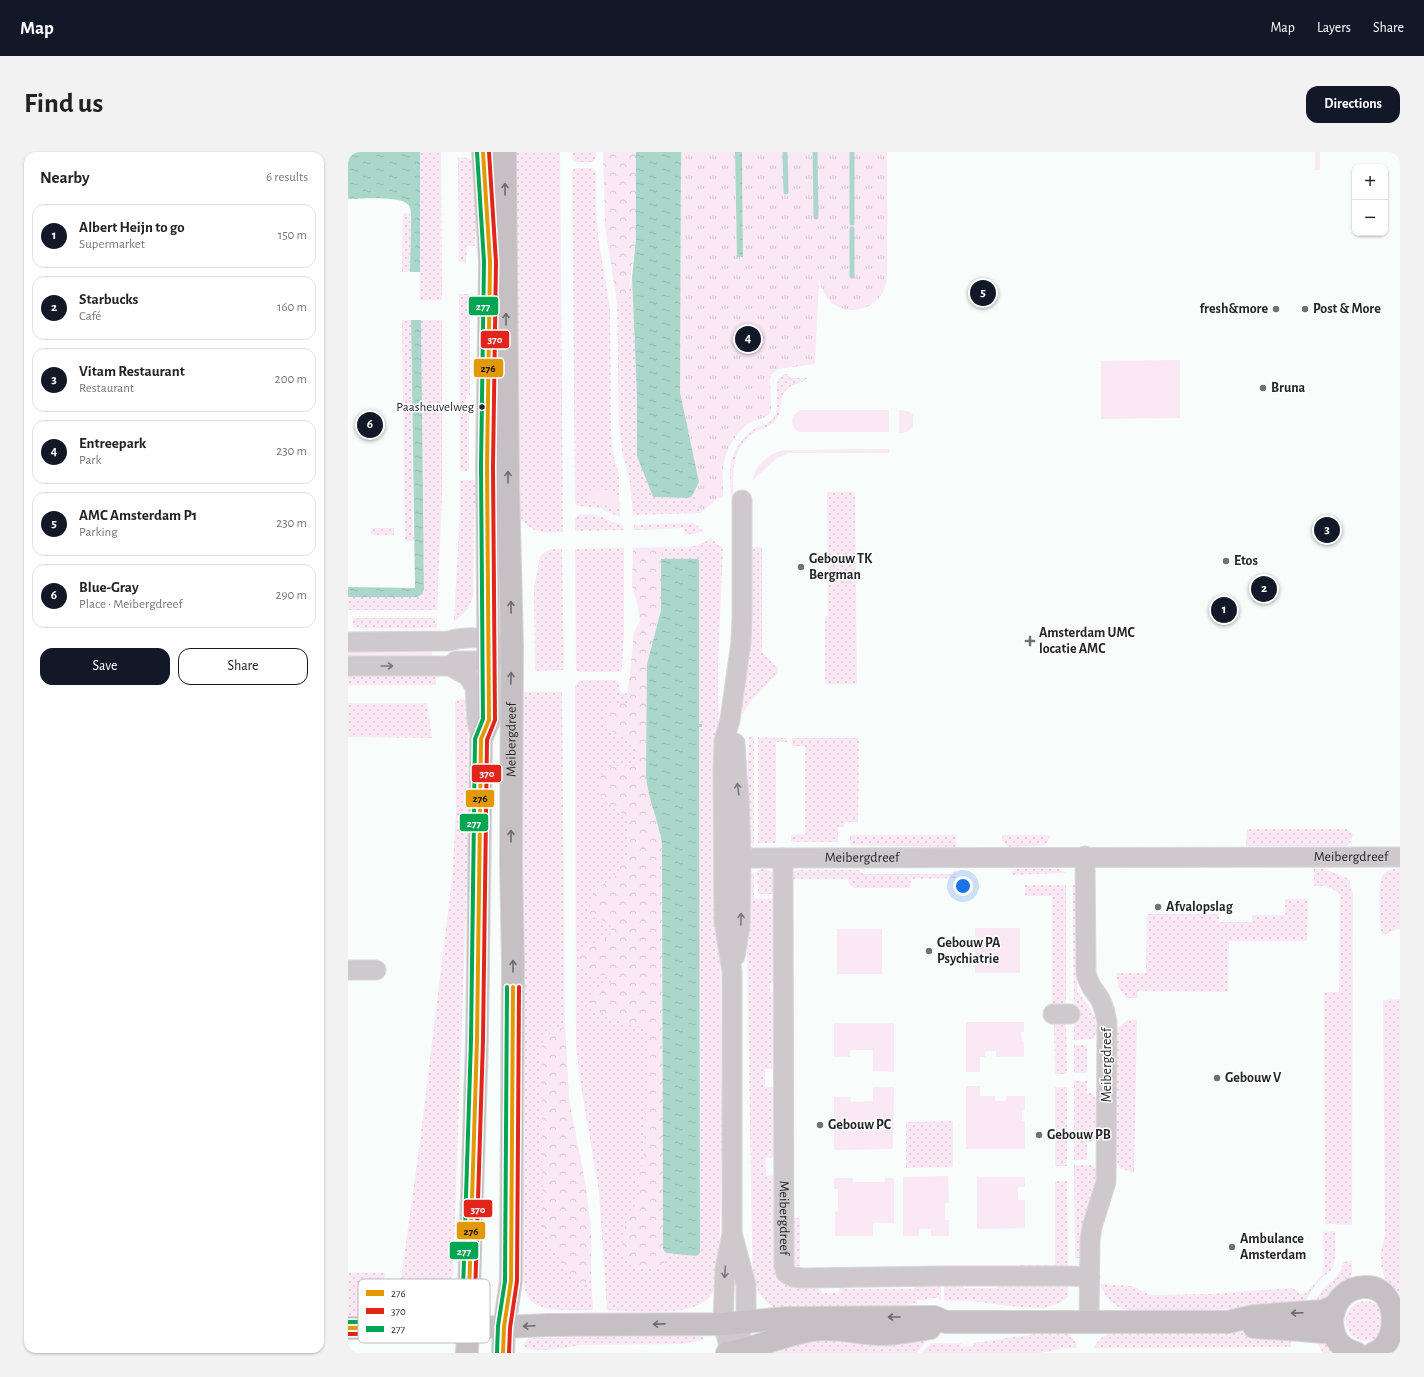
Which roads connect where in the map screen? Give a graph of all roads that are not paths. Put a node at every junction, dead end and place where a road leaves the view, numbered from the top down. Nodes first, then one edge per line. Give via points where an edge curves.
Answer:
1 (505, 152) edge
2 (482, 153) edge
3 (742, 500) dead end
4 (488, 638) junction
5 (348, 642) edge
6 (512, 646) junction
7 (488, 662) junction
8 (348, 666) edge
9 (450, 666) junction
10 (481, 739) junction
11 (1085, 856) junction
12 (1400, 857) edge
13 (732, 858) junction
14 (783, 858) junction
15 (348, 970) edge
16 (376, 970) dead end
17 (732, 1234) junction
18 (1090, 1277) junction
19 (470, 1279) edge
20 (1335, 1306) junction
21 (1399, 1311) edge
22 (746, 1321) junction
23 (1089, 1321) junction
24 (946, 1322) junction
25 (1228, 1322) junction
26 (723, 1324) junction
27 (490, 1327) edge
28 (504, 1327) junction
29 (348, 1328) edge
30 (358, 1328) edge
31 (1334, 1333) junction
32 (1398, 1334) edge
33 (467, 1343) edge
34 (467, 1353) edge
35 (503, 1353) edge
36 (729, 1353) edge
37 (1356, 1353) edge
38 (1374, 1353) edge

6 -> 1 main road, Meibergdreef
2 - 4 main road, Meibergdreef via 490,262
3 - 13 street via 741,642 730,720 736,728 739,795
4 - 5 street
4 - 6 street
4 - 7 main road, Meibergdreef
6 - 7 street
28 -> 6 main road, Meibergdreef via 511,1273
7 - 9 street via 456,661
7 - 10 main road, Meibergdreef via 489,720
8 -> 9 street
9 - 10 street via 468,676 475,687
10 - 19 main road, Meibergdreef via 477,1040
11 - 12 street, Meibergdreef
11 - 14 street, Meibergdreef
11 - 18 street, Meibergdreef via 1086,973 1088,983 1102,1003 1107,1022 1106,1182 1092,1228
13 - 14 street, Meibergdreef
13 - 17 street via 740,926 732,971
14 - 18 street, Meibergdreef via 786,1273 803,1278
15 - 16 street
17 - 22 street via 746,1285
17 -> 26 street via 725,1268
18 - 23 street, Meibergdreef
20 - 21 main road via 1348,1292 1367,1287 1387,1294
20 -> 25 main road via 1322,1311 1254,1316
20 - 31 main road via 1332,1315
21 - 32 main road
24 -> 22 main road via 934,1317 786,1318
22 - 26 main road
22 - 36 street
23 - 24 main road
23 - 25 main road
24 - 36 main road via 936,1327 898,1333 814,1330
25 - 31 main road via 1255,1327
26 -> 28 main road
26 - 36 street
27 - 28 main road
28 - 35 main road, Meibergdreef
29 - 30 main road
31 - 37 main road via 1345,1348
32 - 38 main road via 1387,1348
33 - 34 main road, Meibergdreef

